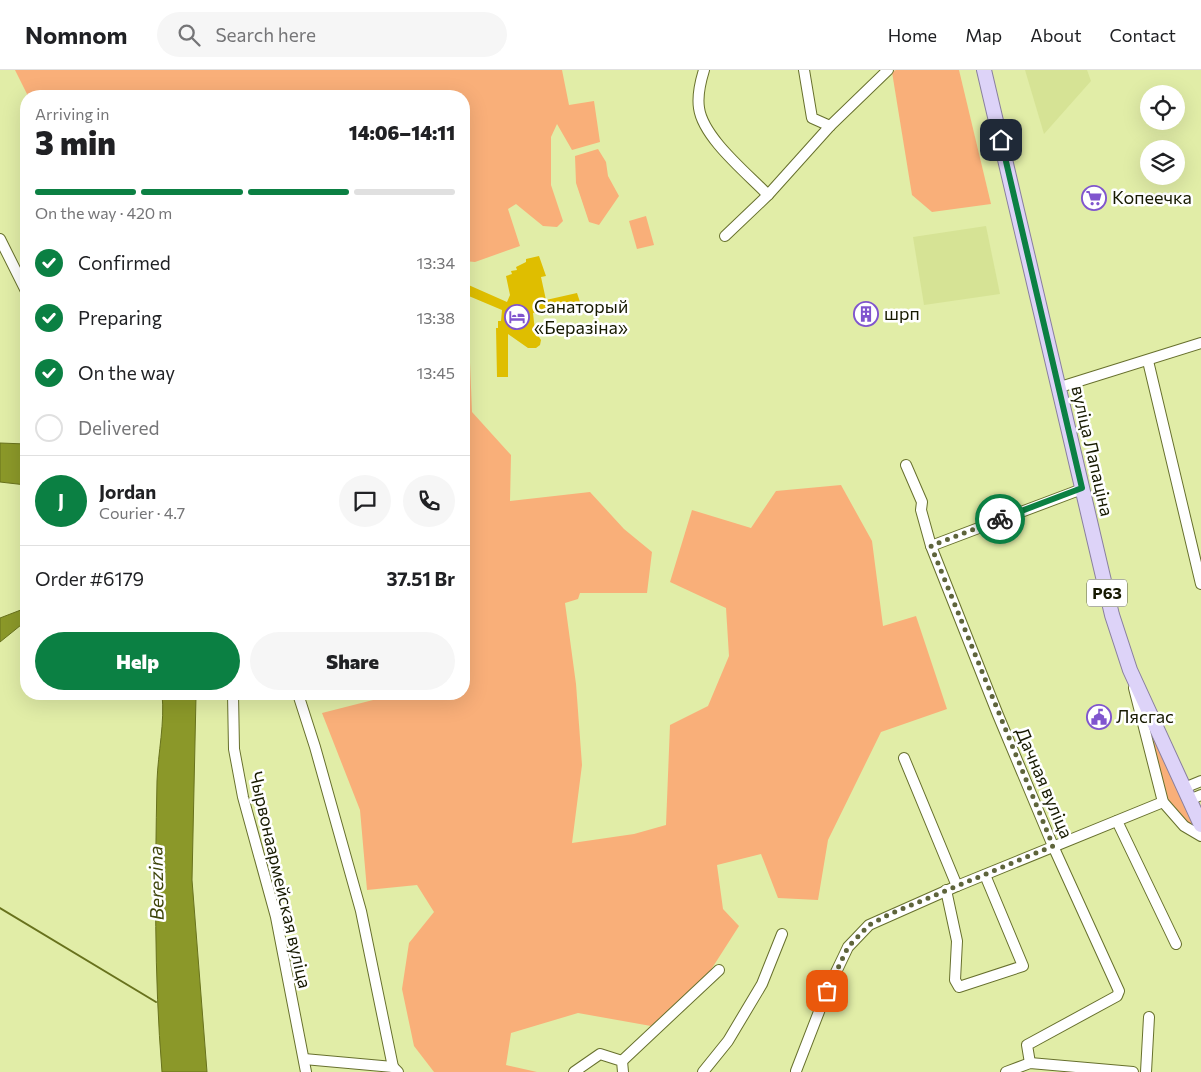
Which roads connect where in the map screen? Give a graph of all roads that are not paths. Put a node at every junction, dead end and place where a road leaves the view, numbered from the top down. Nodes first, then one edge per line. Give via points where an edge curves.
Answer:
1 (704, 70) edge
2 (804, 70) edge
3 (888, 70) edge
4 (984, 71) edge
5 (830, 126) junction
6 (768, 195) junction
7 (725, 236) dead end
8 (0, 239) edge
9 (20, 279) edge
10 (1201, 343) edge
11 (1148, 361) junction
12 (1057, 388) junction
13 (906, 465) dead end
14 (1082, 488) junction
15 (931, 546) junction
16 (1201, 584) edge
17 (1130, 670) junction
18 (233, 700) edge
19 (300, 700) edge
20 (904, 758) dead end
21 (1201, 781) edge
22 (1191, 794) edge
23 (1163, 802) junction
24 (1117, 821) junction
25 (1201, 825) edge
26 (1201, 836) edge
27 (1053, 846) junction
28 (986, 875) junction
29 (958, 886) junction
30 (946, 890) junction
31 (782, 934) dead end
32 (1176, 944) dead end
33 (719, 970) dead end
34 (1150, 1017) dead end
35 (304, 1059) junction
36 (622, 1061) junction
37 (1030, 1063) junction
38 (396, 1069) edge
39 (796, 1071) edge
40 (306, 1072) edge
41 (574, 1072) edge
42 (623, 1072) edge
43 (703, 1072) edge
44 (1006, 1072) edge
45 (1134, 1072) edge
46 (1146, 1072) edge

1 - 6 street via 699,86 699,109 705,127
2 - 5 street via 812,118
3 - 5 street
4 - 12 main road, вуліца Лапаціна / Р63
5 - 6 street
6 - 7 street
8 - 9 street
10 - 11 street
11 - 12 street
11 - 16 street
12 - 14 main road, вуліца Лапаціна / Р63
13 - 15 street, Дачная вуліца via 922,502 920,510
14 - 15 street
14 - 17 main road, вуліца Лапаціна / Р63 via 1112,614
15 - 27 street, Дачная вуліца
17 - 22 main road, вуліца Лапаціна / Р63
17 - 23 street
18 - 35 street, Чырвонаармейская вуліца via 234,749 243,797 276,917
19 - 38 street via 361,912
20 - 29 street
21 - 22 street
22 - 25 main road, вуліца Лапаціна / Р63
23 - 24 street
23 - 26 street via 1184,826
24 - 27 street
24 - 32 street
27 - 28 street
27 - 37 street, Дачная вуліца via 1119,991 1117,996 1027,1045
28 - 29 street
28 - 30 street via 1023,966 959,987 955,980 957,941
29 - 30 street
30 - 39 street via 869,925 848,947
31 - 43 street via 762,984 728,1041
33 - 36 street
34 - 46 street
35 - 38 street
35 - 40 street, Чырвонаармейская вуліца
36 - 41 street via 600,1054
36 - 42 street
37 - 44 street
37 - 45 street

